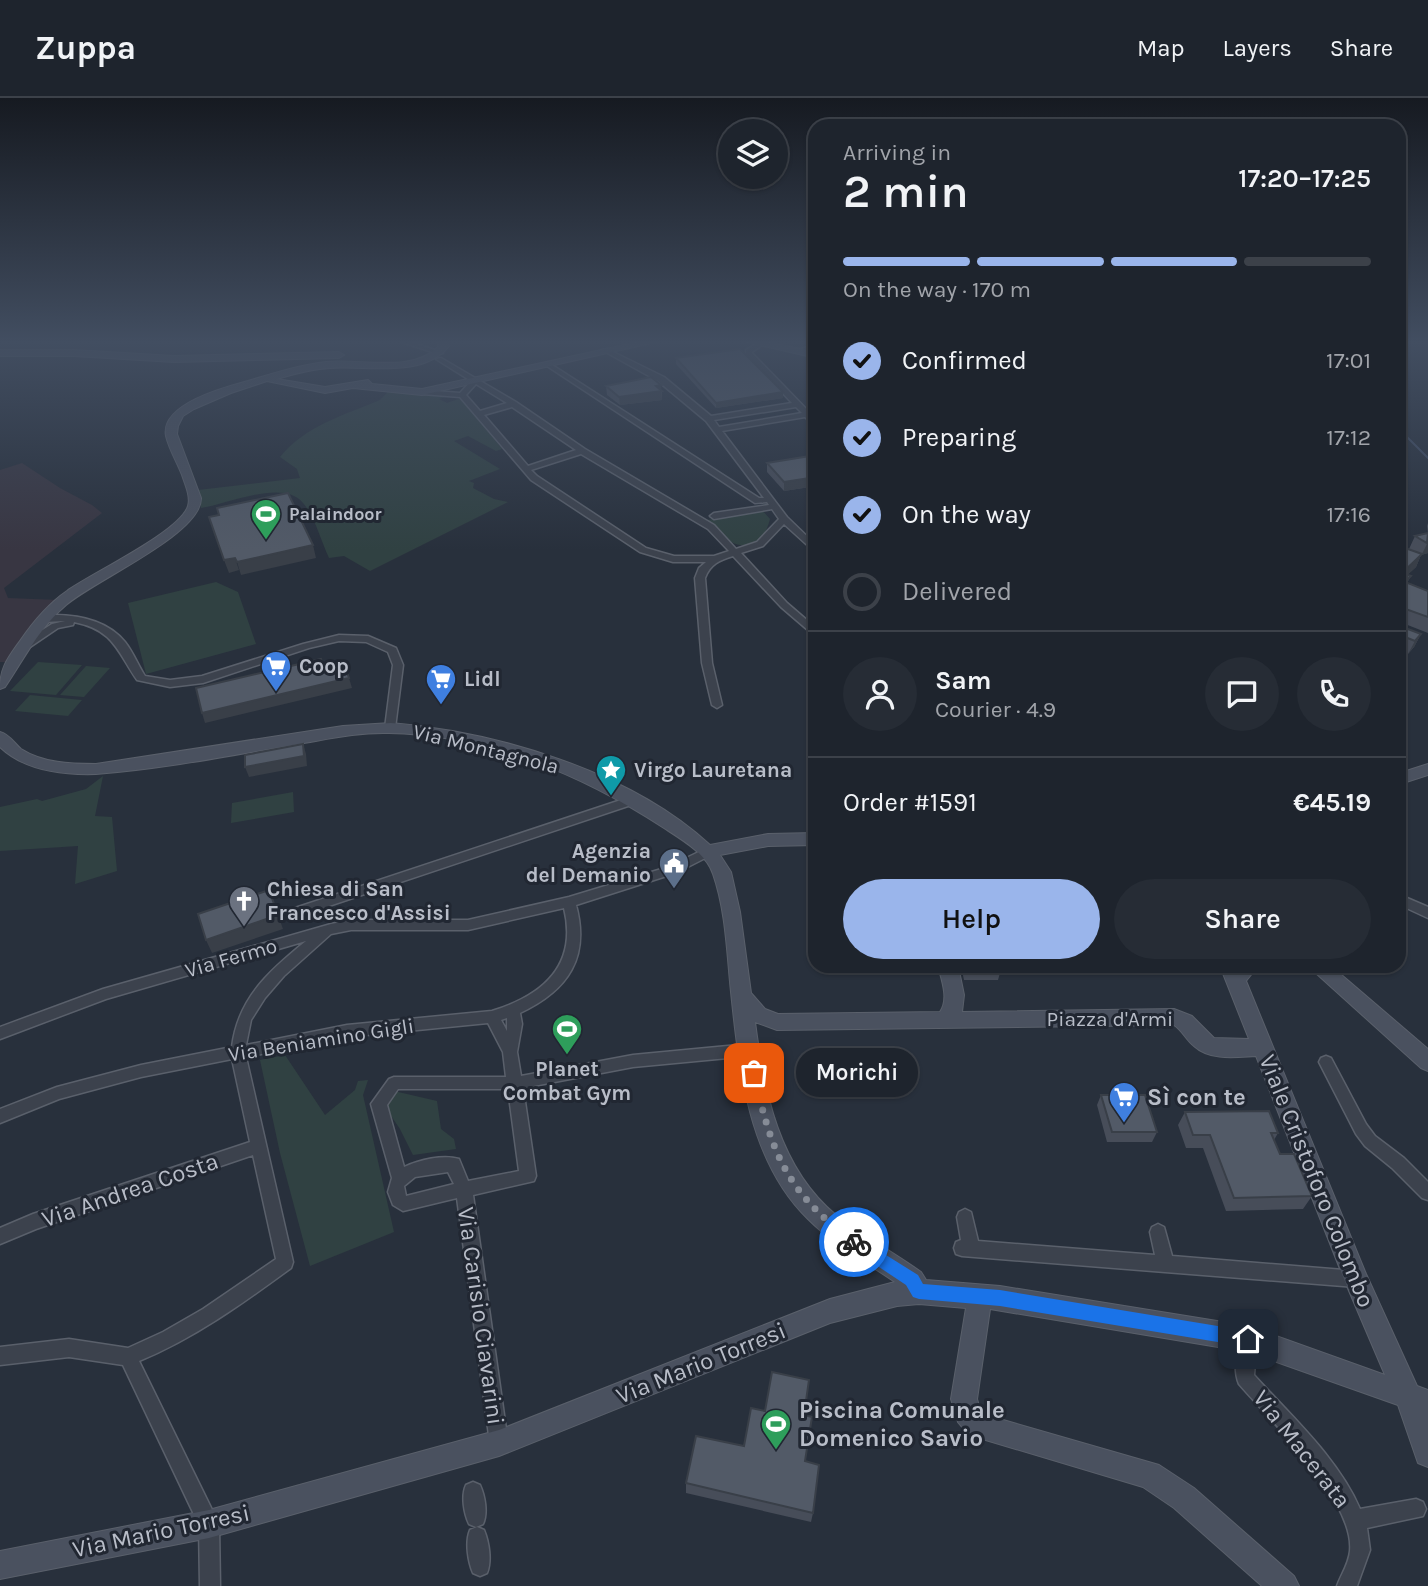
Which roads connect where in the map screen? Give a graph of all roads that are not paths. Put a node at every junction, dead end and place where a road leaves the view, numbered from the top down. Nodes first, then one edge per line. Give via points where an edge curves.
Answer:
1 (183, 411) edge
2 (488, 411) edge
3 (524, 411) edge
4 (620, 411) edge
5 (700, 411) edge
6 (786, 411) edge
7 (798, 411) edge
8 (480, 414) joint
9 (709, 419) junction
10 (716, 430) junction
11 (582, 451) junction
12 (525, 470) junction
13 (772, 503) junction
14 (714, 516) dead end
15 (784, 519) junction
16 (808, 542) edge
17 (738, 553) junction
18 (673, 559) joint
19 (715, 559) joint
20 (698, 569) junction
21 (61, 601) junction
22 (44, 619) junction
23 (66, 620) junction
24 (808, 620) edge
25 (801, 622) junction
26 (808, 628) edge
27 (26, 645) junction
28 (5, 667) edge
29 (0, 684) edge
30 (717, 705) dead end
31 (390, 728) junction
32 (0, 737) edge
33 (1428, 769) edge
34 (1406, 777) edge
35 (633, 800) junction
36 (808, 839) edge
37 (753, 844) junction
38 (709, 851) junction
39 (725, 884) junction
40 (569, 902) junction
41 (1406, 903) edge
42 (1428, 913) edge
43 (291, 914) dead end
44 (331, 929) junction
45 (949, 973) edge
46 (1239, 973) edge
47 (1326, 973) edge
48 (741, 996) junction
49 (513, 1012) junction
50 (492, 1017) junction
51 (945, 1020) junction
52 (777, 1022) junction
53 (0, 1033) edge
54 (1261, 1047) junction
55 (749, 1050) junction
56 (238, 1052) junction
57 (510, 1052) junction
58 (1326, 1062) dead end
59 (1428, 1062) edge
60 (515, 1083) junction
61 (759, 1097) junction
62 (0, 1116) edge
63 (260, 1146) junction
64 (399, 1177) junction
65 (464, 1189) junction
66 (1428, 1192) edge
67 (965, 1217) dead end
68 (1158, 1232) dead end
69 (0, 1236) edge
70 (1166, 1265) junction
71 (1356, 1279) junction
72 (919, 1292) junction
73 (980, 1296) junction
74 (1248, 1339) junction
75 (0, 1356) edge
76 (128, 1357) junction
77 (1418, 1399) edge
78 (499, 1443) junction
79 (1428, 1453) edge
80 (473, 1492) dead end
81 (1416, 1509) dead end
82 (1356, 1520) junction
83 (209, 1524) junction
84 (0, 1565) edge
85 (480, 1566) dead end
86 (210, 1586) edge
87 (1284, 1586) edge
88 (1347, 1586) edge

1 - 21 main road via 174,419 171,434 194,494 192,514 163,539
2 - 8 street
3 - 11 street
4 - 13 street via 758,501
5 - 9 street
6 - 9 street
7 - 10 street
8 - 12 street
9 - 10 street
10 - 13 street
11 - 12 street
11 - 17 street via 700,519
12 - 18 street via 626,541
13 - 14 street
13 - 15 street
15 - 16 street
15 - 17 street via 765,541
17 - 19 street
17 - 25 street
18 - 20 street
19 - 20 street
20 - 30 street via 707,663
21 - 22 main road
21 - 23 street
22 - 23 street
22 - 27 main road
23 - 27 street
23 - 31 street via 106,629 141,678 168,685 208,678 339,638 376,640 392,650 398,665
24 - 25 street
25 - 26 street
27 - 28 main road
28 - 29 main road
31 - 32 main road, Via Montagnola via 77,769 26,759
31 - 35 main road, Via Montagnola via 444,735 546,761 603,782
33 - 34 main road
35 - 38 main road, Via Montagnola
35 - 43 street
36 - 37 main road
37 - 38 main road
37 - 39 main road via 732,867
38 - 39 main road, Via Montagnola
38 - 40 street, Via Fermo via 673,870
39 - 48 main road, Via Montagnola
40 - 44 street, Via Fermo via 468,925
40 - 49 street, Via Beniamino Gigli via 575,941 567,964 549,987
41 - 42 street
44 - 53 street, Via Fermo via 103,994
44 - 56 street via 285,965 256,1000 243,1021
45 - 51 main road via 955,1003 953,1014
46 - 54 main road, Viale Cristoforo Colombo
47 - 59 main road
48 - 52 main road via 758,1015
48 - 55 main road, Via Montagnola
49 - 50 street, Via Beniamino Gigli
49 - 57 street
50 - 56 street, Via Beniamino Gigli via 347,1031
50 - 57 street
51 - 52 main road, Piazza d'Armi
51 - 54 main road, Piazza d'Armi via 1174,1017 1187,1021 1197,1037 1211,1047
52 - 61 main road, Via Montagnola via 756,1037 765,1088
54 - 71 main road, Viale Cristoforo Colombo
55 - 60 street via 633,1061
55 - 61 main road, Via Montagnola
56 - 62 street, Via Beniamino Gigli via 104,1079
56 - 63 street
57 - 60 street
58 - 66 street via 1370,1141
60 - 64 street via 394,1083 381,1097
60 - 65 street via 528,1176
61 - 72 main road, Via Montagnola via 775,1153 803,1197 827,1222 912,1280
63 - 69 street, Via Andrea Costa
63 - 76 street via 285,1262 182,1331
64 - 65 street via 453,1164
64 - 65 street via 395,1188 403,1204
65 - 78 street, Via Carisio Ciavarini
67 - 70 street via 967,1249
68 - 70 street
70 - 71 street
71 - 77 main road, Viale Cristoforo Colombo
72 - 73 main road, Via Mario Torresi
72 - 78 main road, Via Mario Torresi via 830,1311
73 - 74 main road, Via Mario Torresi
73 - 87 main road via 964,1399 967,1413 978,1426 1149,1475 1184,1498
74 - 77 main road, Via Mario Torresi
74 - 82 street, Via Macerata via 1245,1378 1338,1488
75 - 76 street via 69,1348
76 - 83 street
77 - 79 main road, Viale Cristoforo Colombo
78 - 83 main road, Via Mario Torresi
80 - 85 street
81 - 82 street, Via Macerata
82 - 88 street, Via Macerata via 1360,1550
83 - 84 main road, Via Mario Torresi
83 - 86 street

